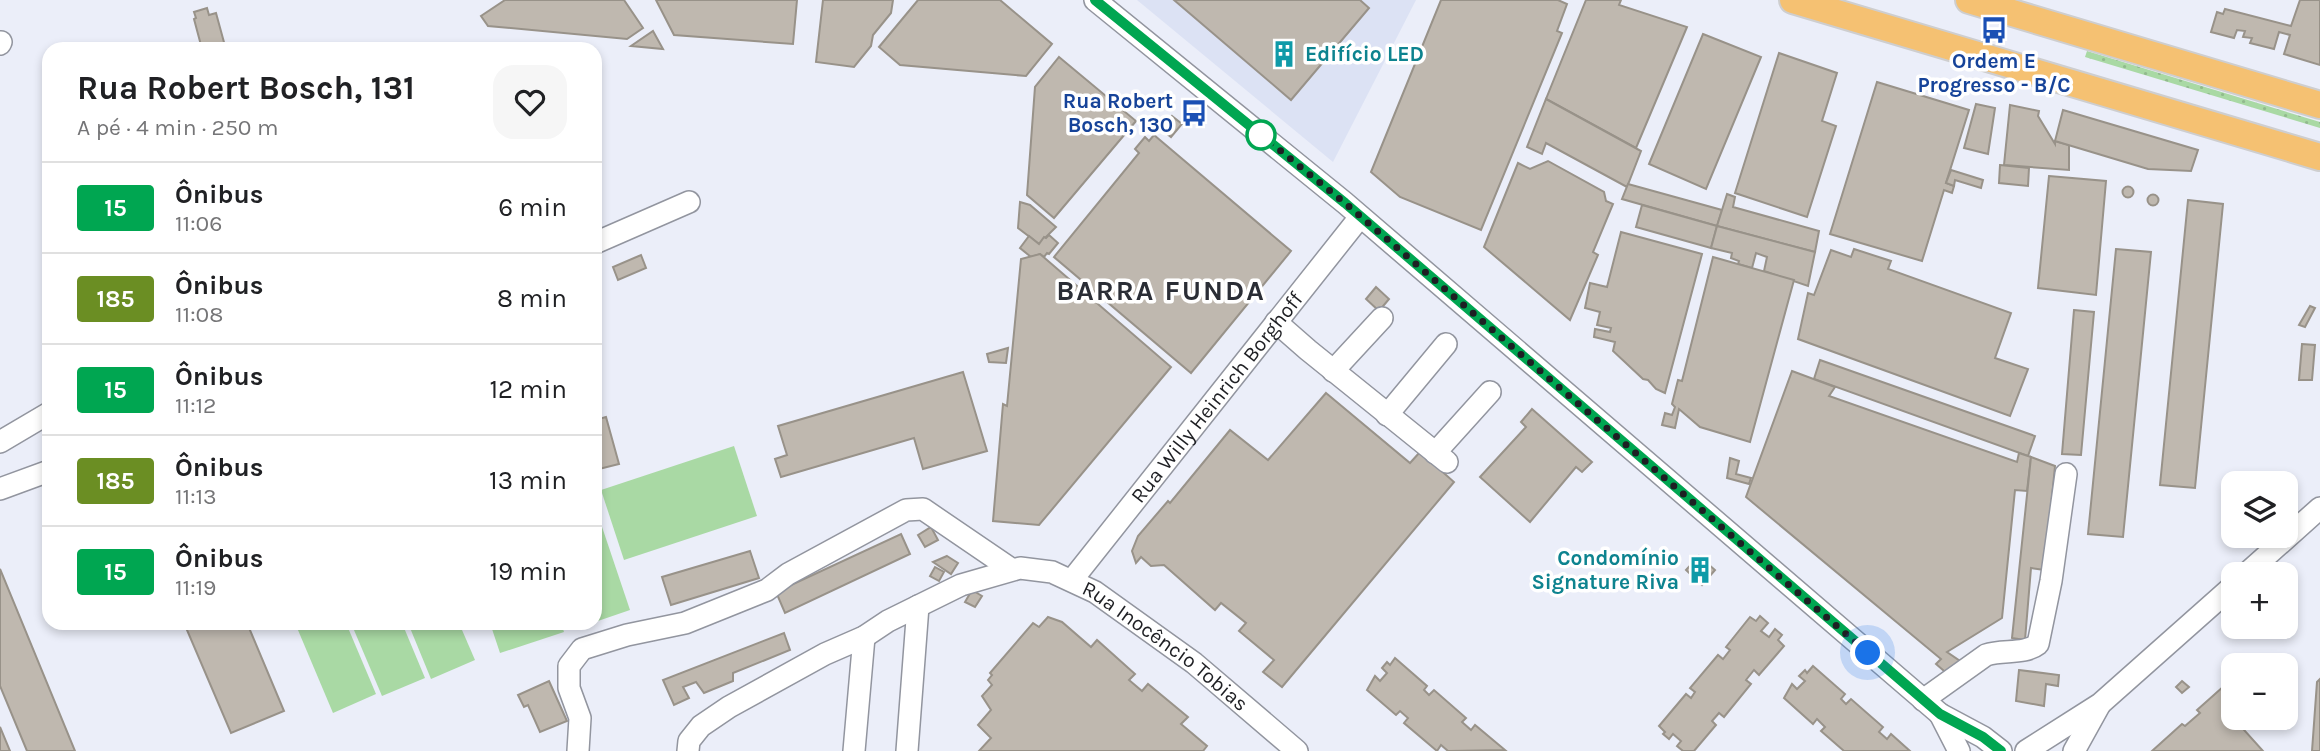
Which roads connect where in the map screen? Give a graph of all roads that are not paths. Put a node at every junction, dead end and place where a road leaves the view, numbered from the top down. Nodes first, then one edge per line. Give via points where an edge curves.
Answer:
1 (1095, 0) edge
2 (1793, 0) edge
3 (1969, 0) edge
4 (2320, 105) edge
5 (2320, 157) edge
6 (689, 202) dead end
7 (1360, 216) junction
8 (602, 240) edge
9 (1382, 318) dead end
10 (1276, 322) junction
11 (1446, 344) dead end
12 (1333, 371) junction
13 (1490, 392) dead end
14 (1387, 415) junction
15 (42, 417) edge
16 (0, 442) edge
17 (42, 474) edge
18 (2066, 474) dead end
19 (0, 489) edge
20 (2320, 508) edge
21 (2259, 562) edge
22 (1015, 568) junction
23 (1072, 580) junction
24 (2221, 597) edge
25 (918, 606) junction
26 (864, 637) junction
27 (1923, 700) junction
28 (2100, 704) junction
29 (1940, 714) junction
30 (578, 751) edge
31 (688, 751) edge
32 (854, 751) edge
33 (906, 751) edge
34 (1297, 751) edge
35 (1959, 751) edge
36 (2001, 751) edge
37 (2026, 751) edge
38 (2074, 751) edge

1 - 7 street
2 - 5 main road
3 - 4 main road
6 - 8 street
7 - 10 street, Rua Willy Heinrich Borghoff
7 - 27 street
9 - 12 street
10 - 12 street
10 - 23 street, Rua Willy Heinrich Borghoff
11 - 14 street
12 - 14 street
13 - 14 street via 1441,458
15 - 16 street
17 - 19 street
18 - 27 street via 2038,645 1986,655
20 - 21 street
22 - 23 street, Rua Inocêncio Tobias via 1052,572
22 - 25 street via 974,580
22 - 30 street via 923,509 906,510 788,574 768,590 685,623 582,649 569,666 569,688 580,718
23 - 34 street, Rua Inocêncio Tobias via 1194,663
24 - 28 street
25 - 26 street
25 - 33 street
26 - 31 street via 729,707 701,726 689,741
26 - 32 street
27 - 29 street
28 - 37 street
28 - 38 street
29 - 35 street
29 - 36 street

